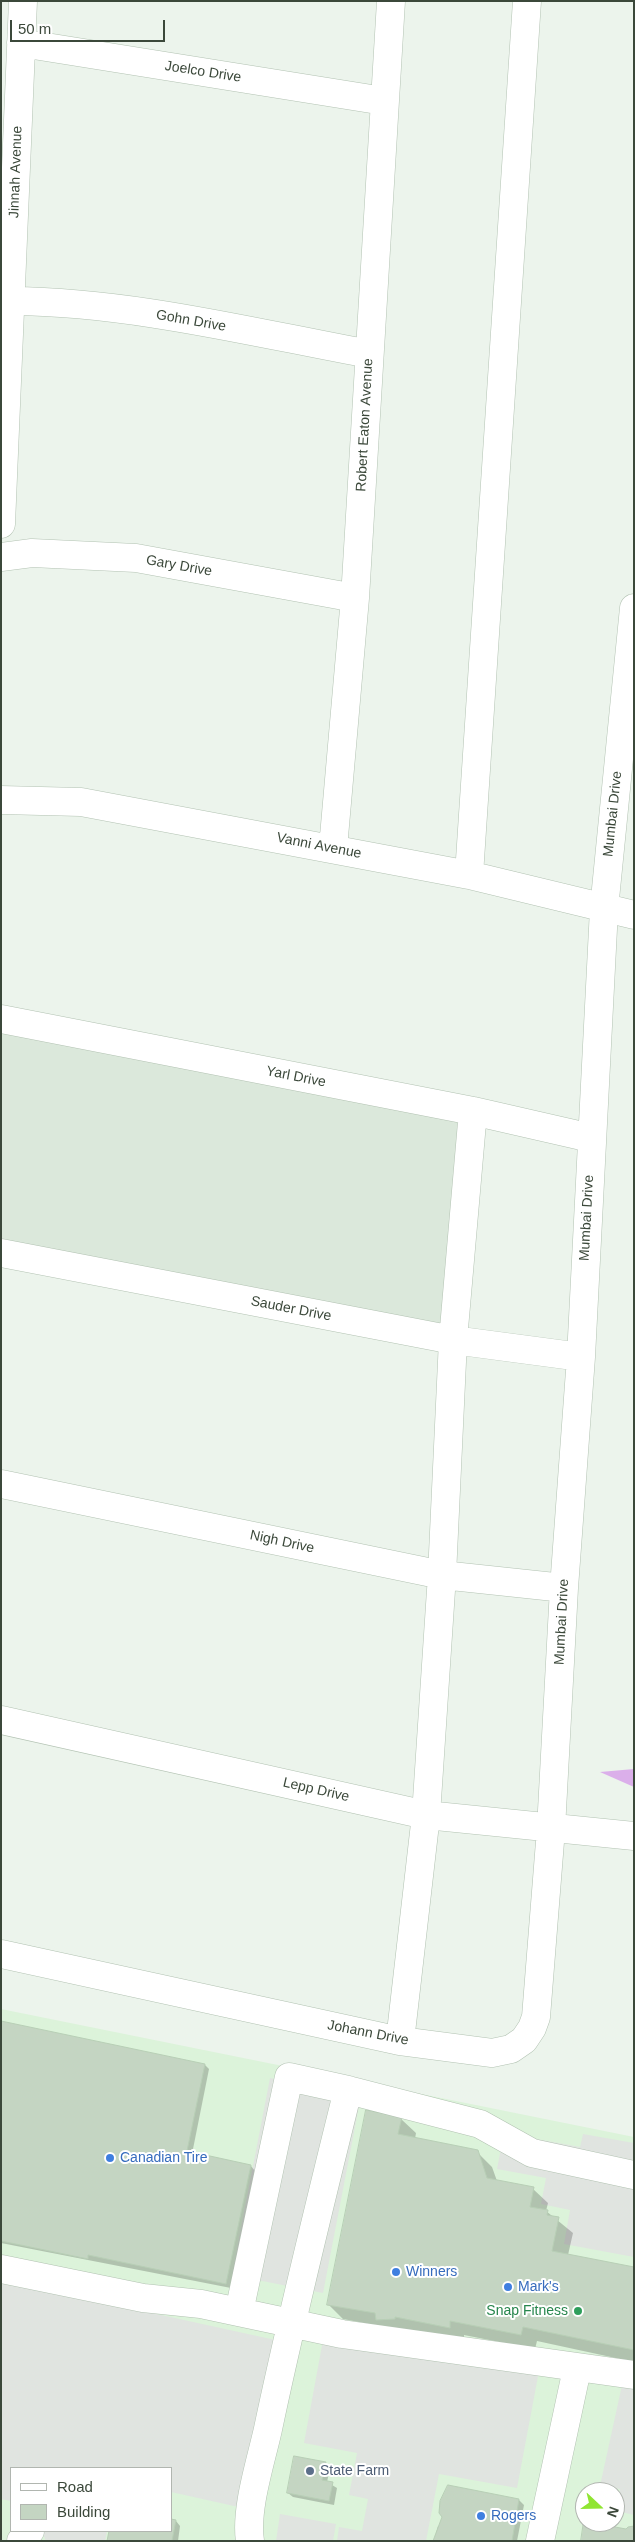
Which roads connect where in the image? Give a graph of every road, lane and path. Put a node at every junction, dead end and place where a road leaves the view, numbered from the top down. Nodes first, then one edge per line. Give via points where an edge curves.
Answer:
1 (23, 1) edge
2 (391, 1) edge
3 (527, 1) edge
4 (21, 43) junction
5 (384, 101) junction
6 (11, 302) junction
7 (369, 354) junction
8 (1, 524) edge
9 (1, 557) edge
10 (355, 598) junction
11 (634, 608) edge
12 (1, 800) edge
13 (333, 848) junction
14 (469, 874) junction
15 (604, 909) junction
16 (634, 914) edge
17 (1, 1019) edge
18 (472, 1112) junction
19 (591, 1138) junction
20 (1, 1253) edge
21 (453, 1340) junction
22 (581, 1357) junction
23 (1, 1484) edge
24 (442, 1575) junction
25 (564, 1588) junction
26 (1, 1720) edge
27 (426, 1815) junction
28 (551, 1829) junction
29 (634, 1836) edge
30 (1, 1954) edge
31 (400, 2041) junction
32 (348, 2090) junction
33 (634, 2175) edge
34 (1, 2270) edge
35 (239, 2312) junction
36 (290, 2322) junction
37 (577, 2369) junction
38 (634, 2375) edge
39 (247, 2537) edge
40 (540, 2541) edge

1 - 4 street, Jinnah Avenue
2 - 5 street, Robert Eaton Avenue
3 - 14 street
4 - 5 street, Joelco Drive
4 - 6 street, Jinnah Avenue
5 - 7 street, Robert Eaton Avenue
6 - 7 street, Gohn Drive via 56,302 168,316
6 - 8 street, Jinnah Avenue
7 - 10 street, Robert Eaton Avenue
9 - 10 street, Gary Drive via 32,552 136,558
10 - 13 street, Robert Eaton Avenue
11 - 15 street, Mumbai Drive
12 - 13 street, Vanni Avenue via 81,802
13 - 14 street, Vanni Avenue
14 - 15 street, Vanni Avenue
15 - 16 street, Vanni Avenue
15 - 19 street, Mumbai Drive
17 - 18 street, Yarl Drive
18 - 19 street, Yarl Drive
18 - 21 street
19 - 22 street, Mumbai Drive
20 - 21 street, Sauder Drive
21 - 22 street, Sauder Drive
21 - 24 street
22 - 25 street, Mumbai Drive
23 - 24 street, Nigh Drive
24 - 25 street, Nigh Drive
24 - 27 street
25 - 28 street, Mumbai Drive
26 - 27 street, Lepp Drive
27 - 28 street, Lepp Drive
27 - 31 street
28 - 29 street, Lepp Drive
28 - 31 street, Johann Drive via 536,2017 528,2034 511,2049 492,2053
30 - 31 street, Johann Drive
32 - 33 street via 480,2124 532,2153
32 - 35 street via 289,2076
32 - 36 street
34 - 35 street via 143,2298
35 - 36 street
36 - 37 street via 342,2334
36 - 39 street
37 - 38 street
37 - 40 street

